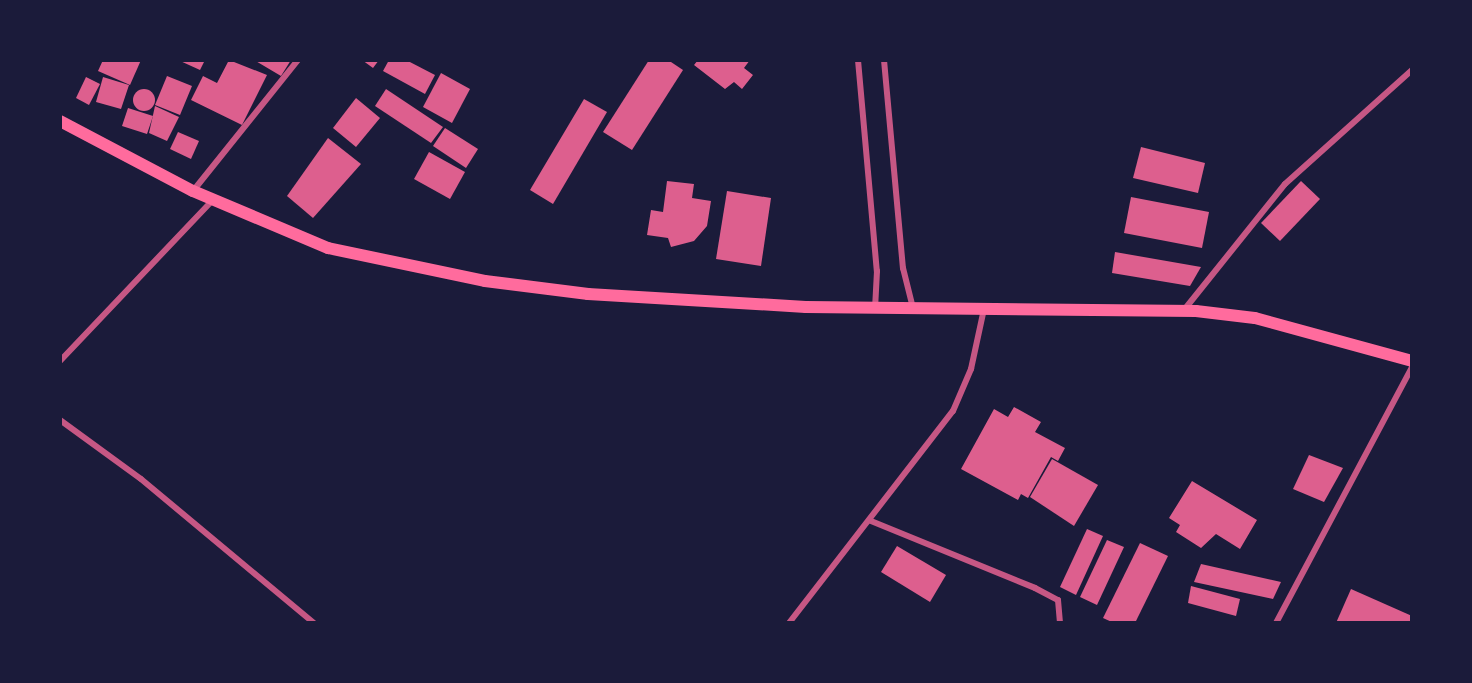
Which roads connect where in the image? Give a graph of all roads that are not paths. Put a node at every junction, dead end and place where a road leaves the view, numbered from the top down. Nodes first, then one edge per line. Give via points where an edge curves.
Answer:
1 (298, 60) edge
2 (858, 60) edge
3 (884, 60) edge
4 (1412, 70) edge
5 (60, 121) edge
6 (193, 191) junction
7 (213, 200) junction
8 (912, 305) junction
9 (985, 305) junction
10 (875, 306) junction
11 (1184, 311) junction
12 (1412, 360) edge
13 (60, 361) edge
14 (1412, 368) edge
15 (60, 420) edge
16 (871, 521) junction
17 (314, 623) edge
18 (789, 623) edge
19 (1060, 623) edge
20 (1276, 623) edge

1 - 6 street
2 - 10 street via 877,271
3 - 8 street via 903,268
4 - 11 street via 1285,184
5 - 6 main road
6 - 7 main road
7 - 10 main road via 328,248 485,281 600,295 806,307
7 - 13 street
8 - 9 main road
8 - 10 main road
9 - 11 main road
9 - 16 street via 971,369 953,411
11 - 12 main road via 1255,318
14 - 20 street
15 - 17 street via 141,479
16 - 18 street via 806,595
16 - 19 street via 1058,600

